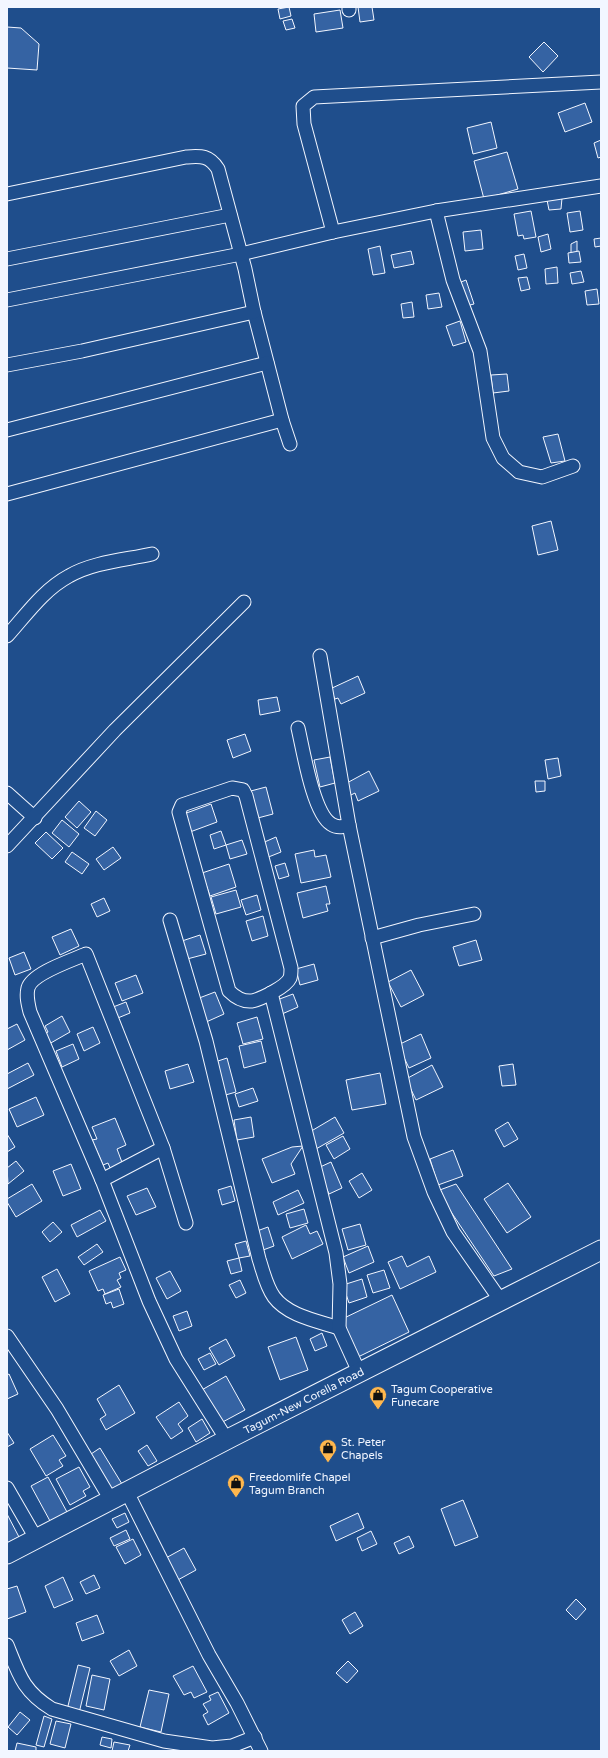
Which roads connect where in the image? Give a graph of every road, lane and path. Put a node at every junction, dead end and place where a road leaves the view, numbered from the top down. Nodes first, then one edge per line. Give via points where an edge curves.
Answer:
1 (601, 82) edge
2 (601, 186) edge
3 (7, 194) edge
4 (436, 211) junction
5 (230, 215) junction
6 (333, 232) junction
7 (241, 254) junction
8 (7, 259) edge
9 (7, 300) edge
10 (254, 312) junction
11 (267, 363) junction
12 (7, 365) edge
13 (282, 420) junction
14 (7, 430) edge
15 (290, 444) dead end
16 (573, 466) dead end
17 (7, 494) edge
18 (152, 554) dead end
19 (244, 602) dead end
20 (7, 636) edge
21 (320, 656) dead end
22 (298, 728) dead end
23 (7, 794) edge
24 (35, 818) junction
25 (349, 825) junction
26 (7, 846) edge
27 (474, 914) dead end
28 (170, 920) dead end
29 (372, 938) junction
30 (271, 993) junction
31 (163, 1148) junction
32 (102, 1180) junction
33 (186, 1223) dead end
34 (601, 1250) edge
35 (501, 1301) junction
36 (339, 1328) junction
37 (7, 1336) edge
38 (359, 1372) junction
39 (227, 1440) junction
40 (7, 1488) edge
41 (119, 1496) junction
42 (37, 1540) junction
43 (7, 1554) edge
44 (7, 1645) edge
45 (254, 1737) junction
46 (262, 1751) edge

1 - 6 street via 314,97 303,106 304,124
2 - 4 street
3 - 5 street via 201,156 212,161 218,169
4 - 6 street
4 - 16 street via 453,280 480,351 493,438 503,458 519,472 542,477
5 - 7 street
5 - 8 street
6 - 7 street
7 - 9 street
7 - 10 street
10 - 11 street
10 - 12 street via 82,351
11 - 13 street
11 - 14 street
13 - 15 street
13 - 17 street
18 - 20 street via 98,565 69,576 37,601
19 - 24 street via 116,730
21 - 25 street
22 - 25 street via 316,802 323,817 338,828
23 - 24 street
24 - 26 street
25 - 29 street
27 - 29 street
28 - 36 street via 206,1041 266,1283 284,1307
29 - 35 street via 414,1137 434,1192 453,1232
30 - 30 street via 286,984 290,978 291,968 246,796 243,790 232,788 182,804 179,812 229,991 235,998 252,1001
30 - 36 street via 336,1253 340,1284
31 - 32 street
31 - 32 street via 86,954 35,977 28,986 30,1012
31 - 33 street
32 - 39 street via 149,1301 176,1359
34 - 35 main road, Tagum-New Corella Road
35 - 38 main road, Tagum-New Corella Road
36 - 38 street
37 - 41 street
38 - 39 main road, Tagum-New Corella Road
39 - 41 main road, Tagum-New Corella Road
40 - 42 street
41 - 42 main road, Tagum-New Corella Road
41 - 45 street
42 - 43 main road, Tagum-New Corella Road
44 - 45 street via 23,1684 37,1700 52,1709 164,1741 212,1748 232,1746
45 - 46 street

